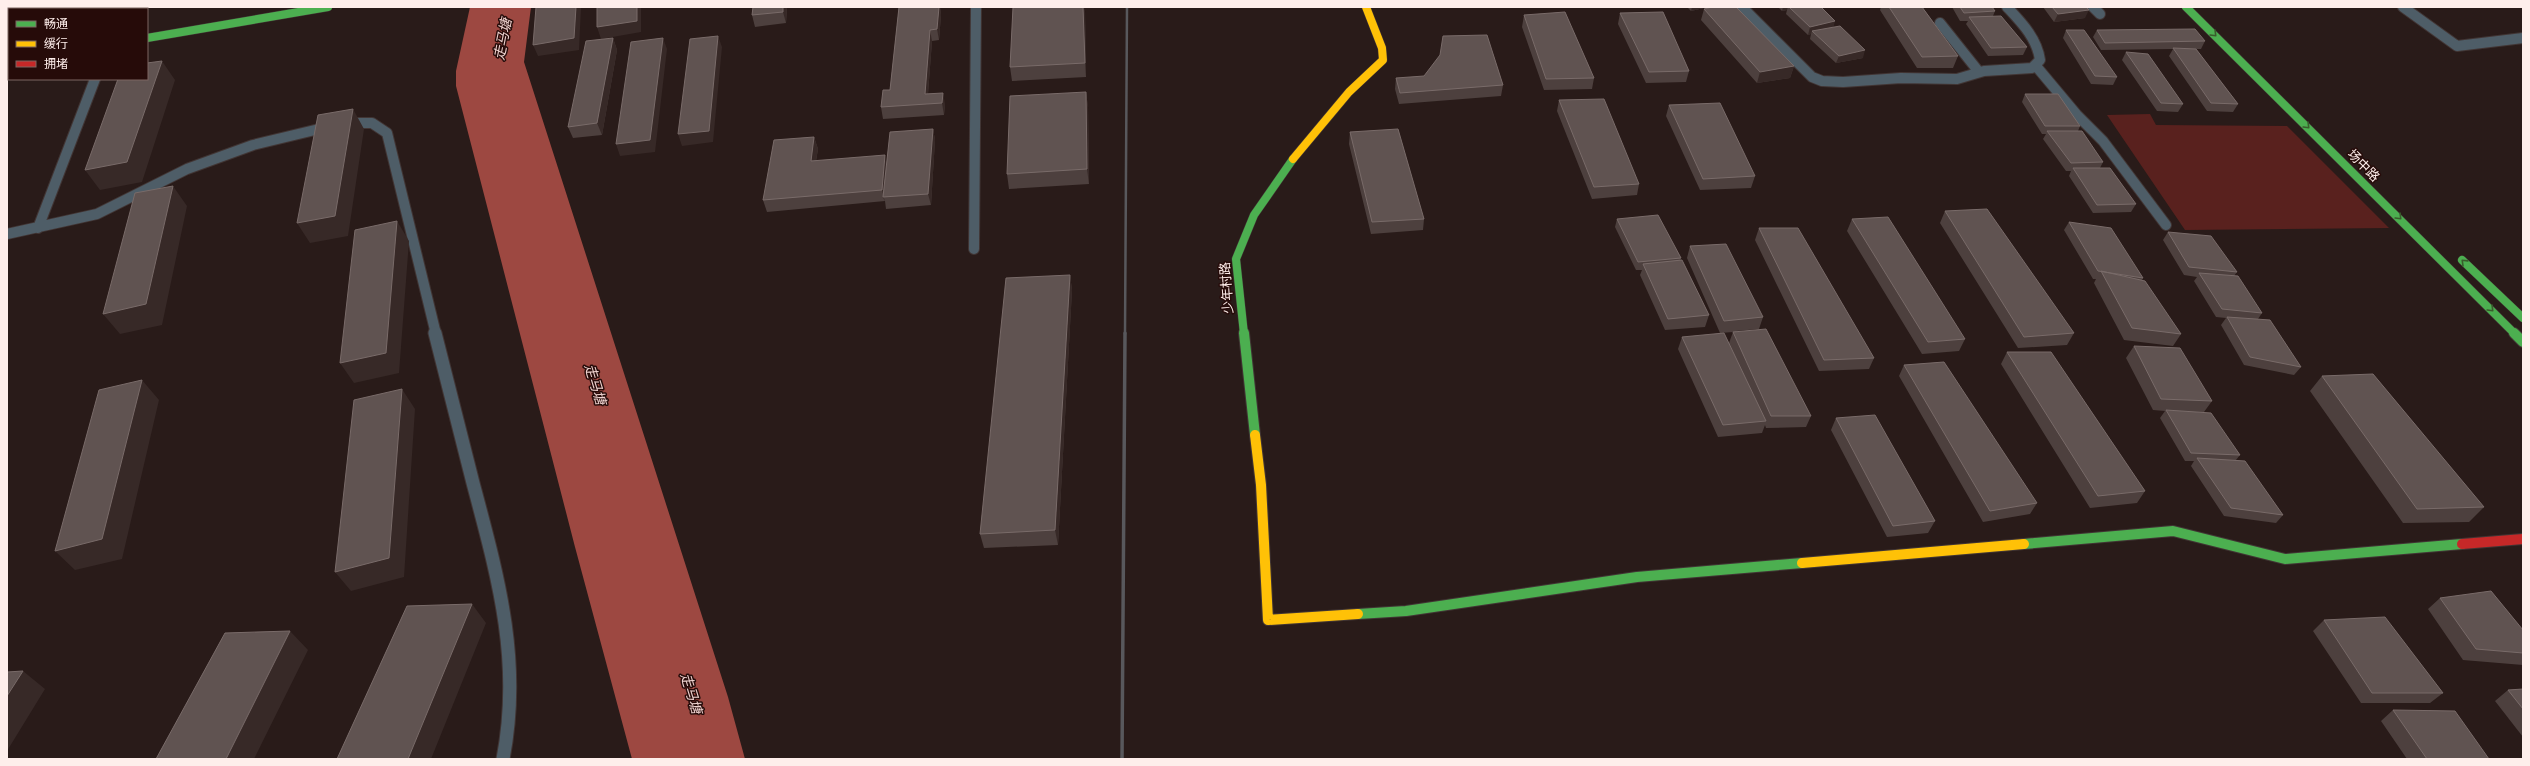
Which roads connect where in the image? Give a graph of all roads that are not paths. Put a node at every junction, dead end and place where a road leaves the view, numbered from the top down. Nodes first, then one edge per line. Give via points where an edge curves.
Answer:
1 (328, 7) edge
2 (976, 7) edge
3 (1366, 7) edge
4 (1742, 7) edge
5 (2007, 7) edge
6 (2094, 7) edge
7 (2186, 7) edge
8 (2199, 7) edge
9 (2403, 7) edge
10 (2100, 14) dead end
11 (1940, 23) dead end
12 (148, 38) edge
13 (2523, 38) edge
14 (2249, 56) dead end
15 (2036, 66) junction
16 (1979, 72) junction
17 (95, 80) edge
18 (2166, 225) dead end
19 (38, 228) junction
20 (7, 234) edge
21 (974, 249) dead end
22 (2454, 253) dead end
23 (2523, 318) edge
24 (2523, 342) edge
25 (2523, 539) edge
26 (504, 759) edge

1 - 12 street
2 - 21 lane
3 - 25 street, 少年村路 via 1382,48 1383,60 1349,92 1286,167 1254,215 1236,259 1261,485 1268,620 1406,611 1637,577 2173,531 2285,559
4 - 16 lane via 1803,70 1816,79 1843,82 1918,78 1957,79
5 - 15 lane via 2027,30 2039,52 2040,60
6 - 10 lane
7 -> 24 street, 场中路
8 - 14 street
9 - 13 lane via 2457,46
11 - 16 lane
15 - 16 lane via 2027,69
15 - 18 lane via 2077,115 2103,141
17 - 19 lane
19 - 20 lane
19 - 26 lane via 97,214 187,169 253,146 344,123 372,123 387,132 497,581 513,672 511,733
23 -> 22 street

